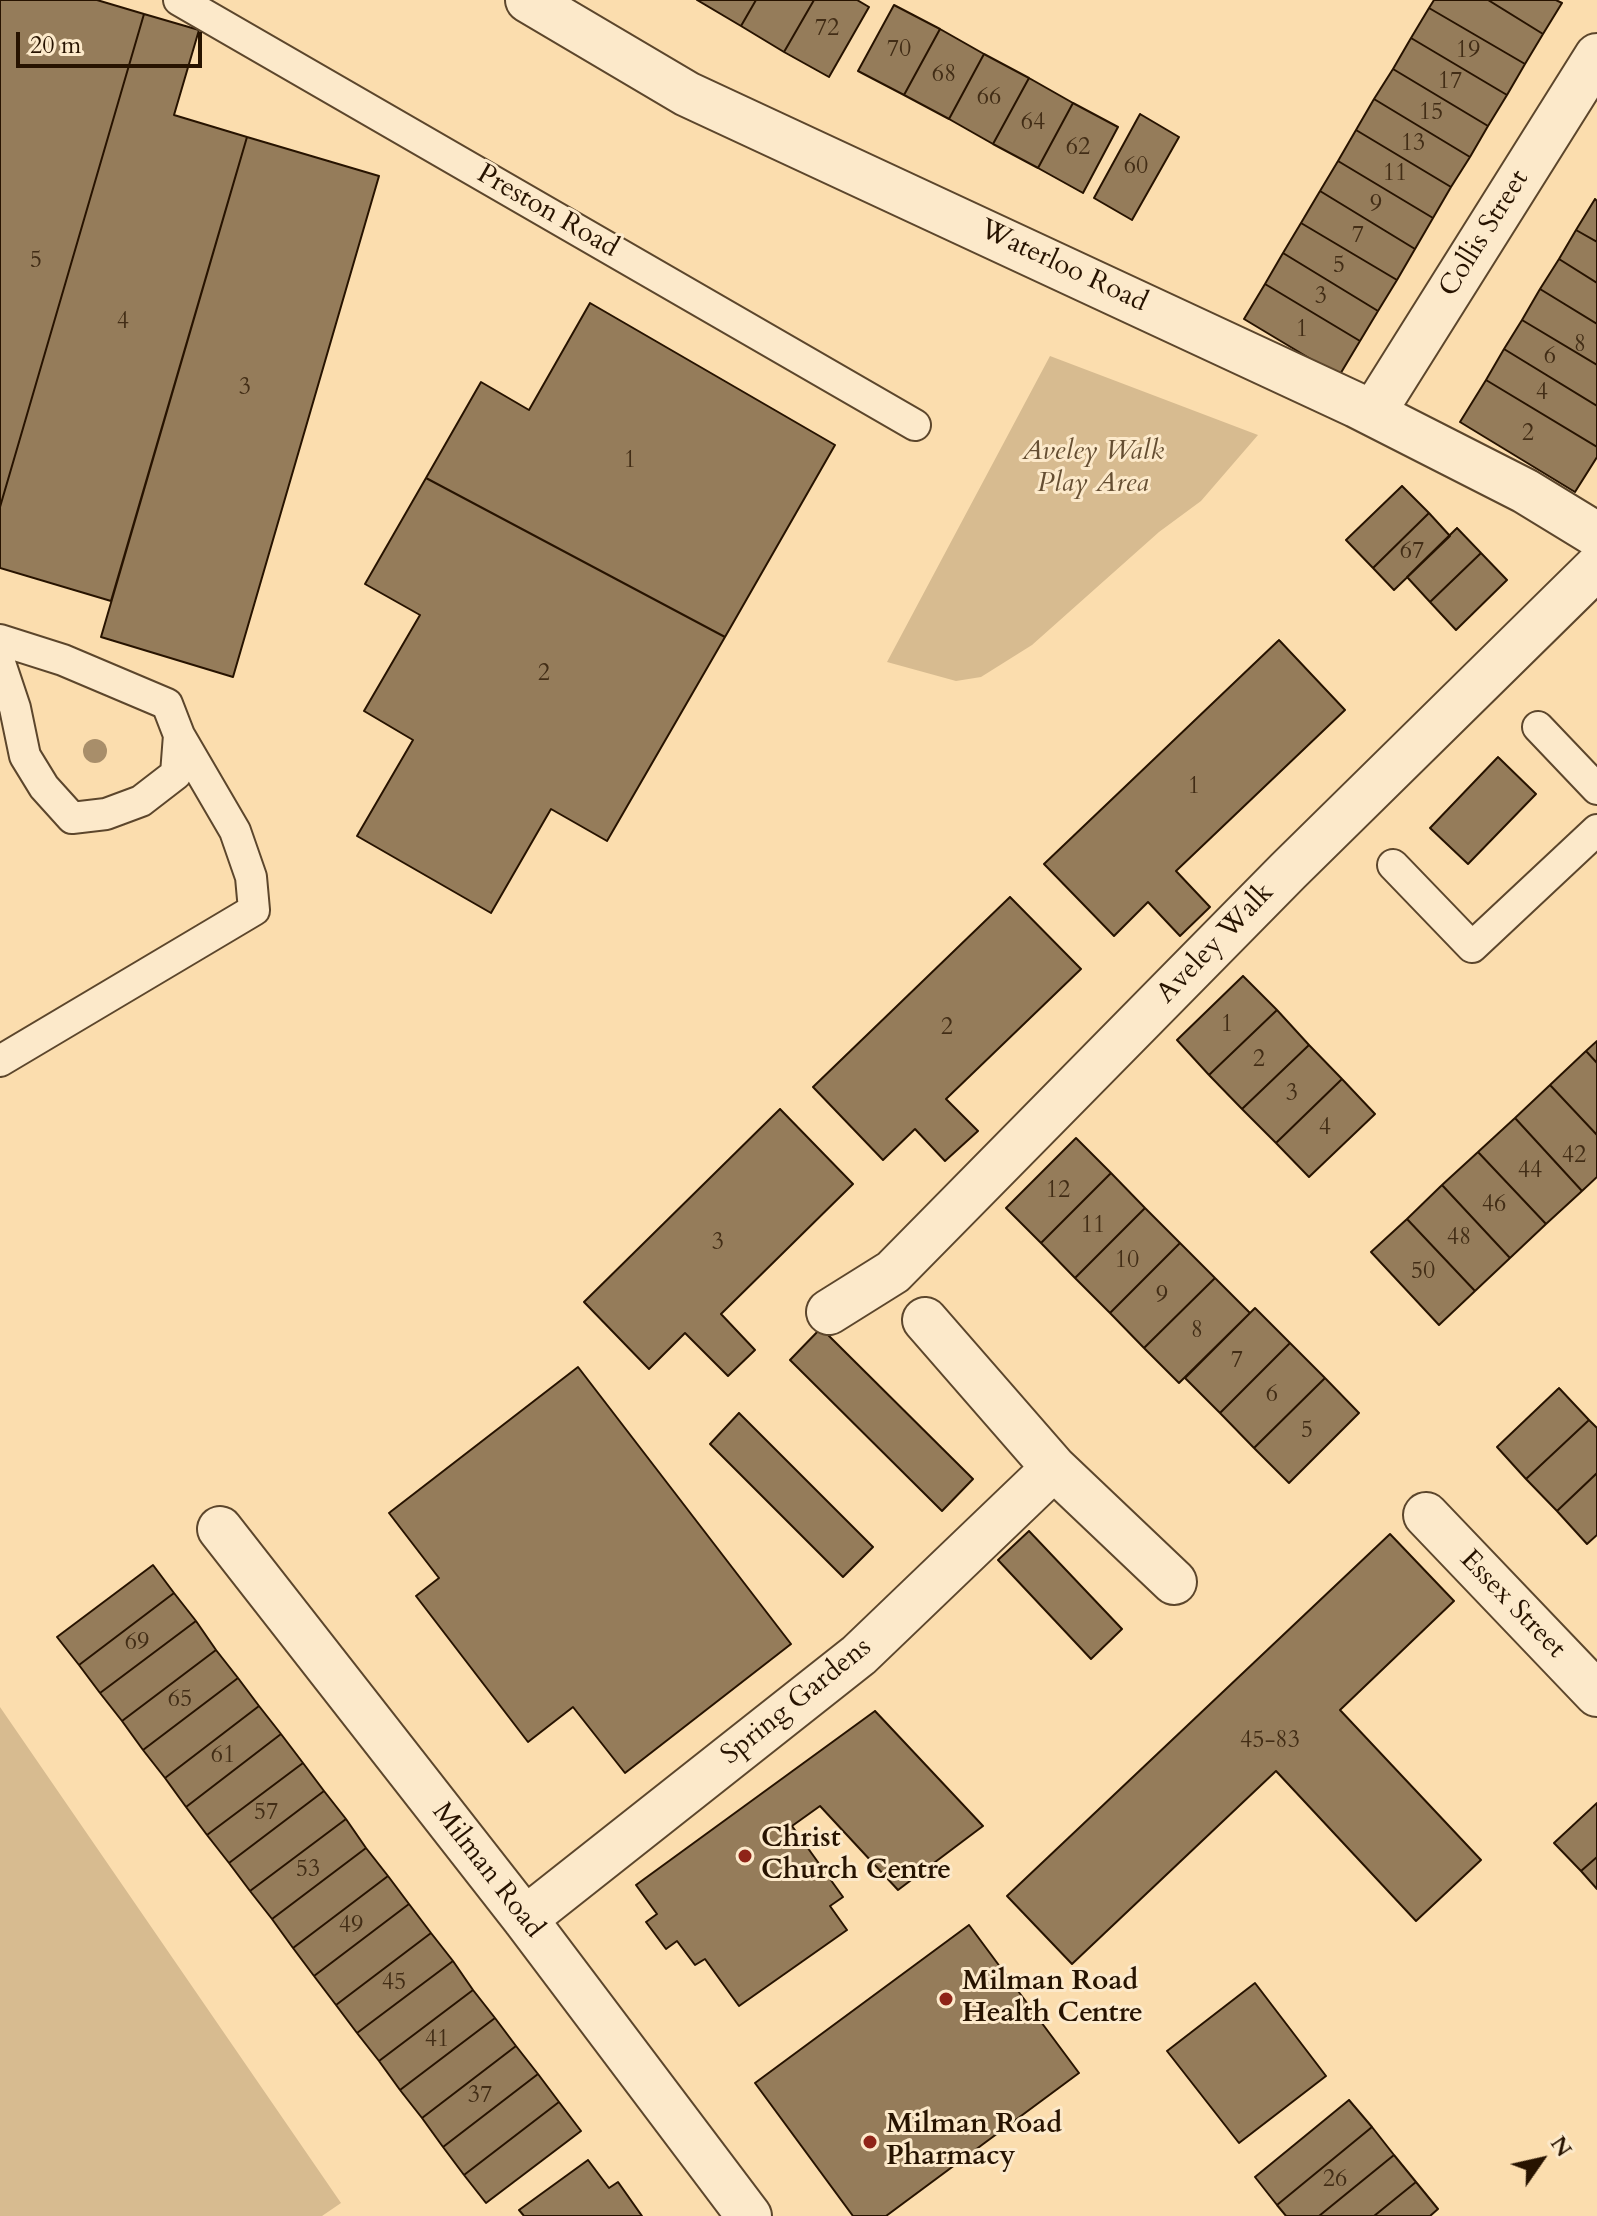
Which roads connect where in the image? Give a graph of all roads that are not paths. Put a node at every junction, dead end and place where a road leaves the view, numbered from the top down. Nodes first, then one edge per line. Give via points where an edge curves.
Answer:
1 (179, 0) edge
2 (528, 0) edge
3 (1597, 56) edge
4 (1373, 413) junction
5 (915, 425) dead end
6 (1597, 535) edge
7 (1597, 567) edge
8 (0, 640) edge
9 (0, 663) edge
10 (1538, 727) dead end
11 (179, 735) junction
12 (1597, 789) edge
13 (1597, 830) edge
14 (1393, 865) dead end
15 (0, 1061) edge
16 (829, 1312) dead end
17 (925, 1320) dead end
18 (1054, 1468) junction
19 (1426, 1515) dead end
20 (220, 1529) dead end
21 (1174, 1582) dead end
22 (1597, 1694) edge
23 (525, 1919) junction
24 (749, 2216) edge

1 - 5 lane, Preston Road
2 - 4 street, Waterloo Road via 687,94
3 - 4 street, Collis Street
4 - 6 street, Waterloo Road via 1525,491
7 - 16 street, Aveley Walk via 893,1272
8 - 11 lane via 167,704
9 - 11 lane via 25,756 72,818 129,805 176,774
10 - 12 lane
11 - 15 lane via 235,831 251,877 254,910
13 - 14 lane via 1472,947
17 - 18 street
18 - 21 street
18 - 23 street, Spring Gardens via 859,1655
19 - 22 street, Essex Street
20 - 23 street, Milman Road
23 - 24 street, Milman Road

